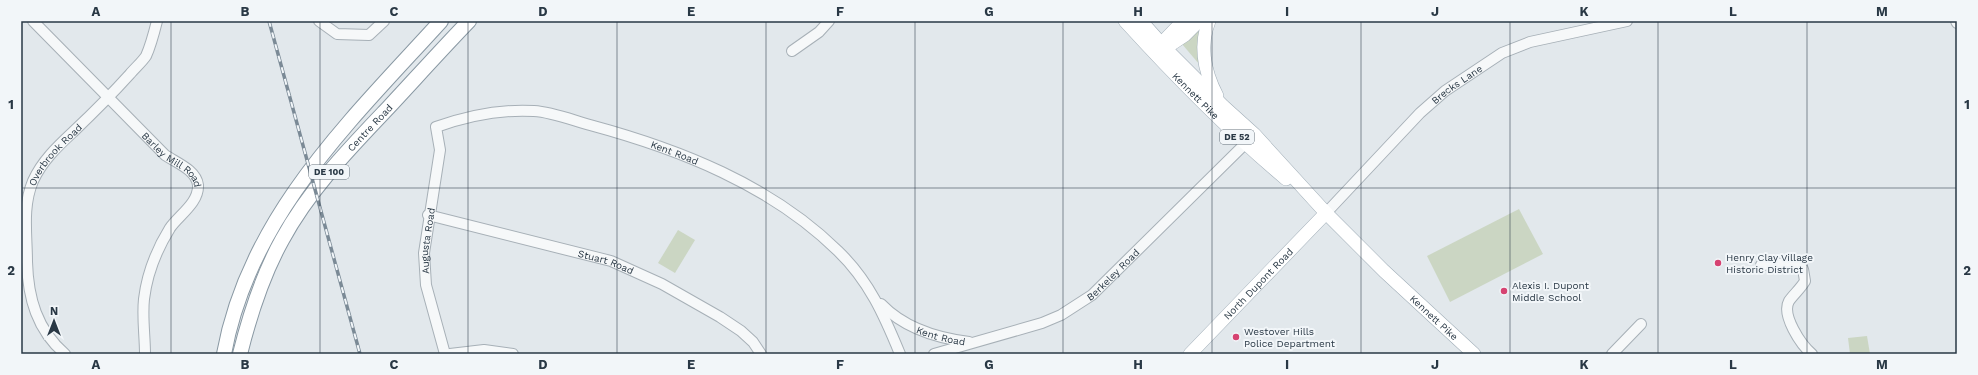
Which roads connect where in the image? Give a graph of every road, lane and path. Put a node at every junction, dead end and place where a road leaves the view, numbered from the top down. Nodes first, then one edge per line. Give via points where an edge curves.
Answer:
1 (33, 21) edge
2 (157, 21) edge
3 (320, 21) edge
4 (384, 21) edge
5 (469, 21) edge
6 (829, 21) edge
7 (1125, 21) edge
8 (1141, 21) edge
9 (1183, 21) edge
10 (1199, 21) edge
11 (1209, 21) edge
12 (1627, 21) edge
13 (439, 23) edge
14 (1160, 49) junction
15 (792, 50) dead end
16 (109, 98) junction
17 (1223, 106) junction
18 (436, 127) joint
19 (1254, 134) junction
20 (1244, 144) junction
21 (1326, 213) junction
22 (428, 215) junction
23 (1761, 265) dead end
24 (871, 294) junction
25 (1641, 324) dead end
26 (975, 342) junction
27 (65, 354) edge
28 (145, 354) edge
29 (224, 354) edge
30 (240, 354) edge
31 (445, 354) edge
32 (450, 354) edge
33 (513, 354) edge
34 (761, 354) edge
35 (900, 354) edge
36 (934, 354) edge
37 (1190, 354) edge
38 (1474, 354) edge
39 (1612, 354) edge
40 (1812, 354) edge

1 - 16 street, Barley Mill Road
2 - 16 street, Overbrook Road via 145,57
3 - 4 street via 337,34 369,35
5 - 30 highway, Centre Road / DE 100 via 350,148 311,195 282,239 271,262 248,321
6 - 15 street via 819,32
7 - 14 main road, Kennett Pike / DE 52
8 - 14 main road, Kennett Pike / DE 52
9 - 14 main road
10 - 14 main road via 1185,35
11 - 17 main road via 1204,42 1205,64 1214,91
12 - 21 street, Brecks Lane via 1530,42 1502,53 1445,91 1420,113
13 - 29 highway, Centre Road / DE 100 via 319,156 286,203 268,234 243,289
14 - 17 main road, Kennett Pike / DE 52
14 - 20 main road, Kennett Pike / DE 52
16 - 27 street, Overbrook Road via 54,149 42,164 33,181 27,202 30,299 52,343
16 - 28 street, Barley Mill Road via 165,156 190,171 196,177 198,185 195,198 171,228 153,262 144,300
17 - 19 main road, Kennett Pike / DE 52
18 - 22 street, Augusta Road via 440,150
18 - 24 street, Kent Road via 455,120 505,111 535,111 660,145 731,177 775,202 811,227 838,251
19 - 20 street, Berkeley Road
19 - 21 main road, Kennett Pike / DE 52
20 - 21 main road, Kennett Pike / DE 52
20 - 26 street, Berkeley Road via 1092,295 1042,324
21 - 37 main road, North Dupont Road
21 - 38 main road, Kennett Pike / DE 52
22 - 31 street, Augusta Road via 424,253 426,285
22 - 34 street, Stuart Road via 611,261 662,284 720,317 741,331
23 - 40 street via 1791,263 1803,269 1805,281 1789,301 1788,310 1795,332
24 - 26 street, Kent Road via 889,312 905,323 944,338
24 - 35 street, Kent Road via 883,312
25 - 39 street
26 - 36 street, Berkeley Road
32 - 33 street via 484,350

